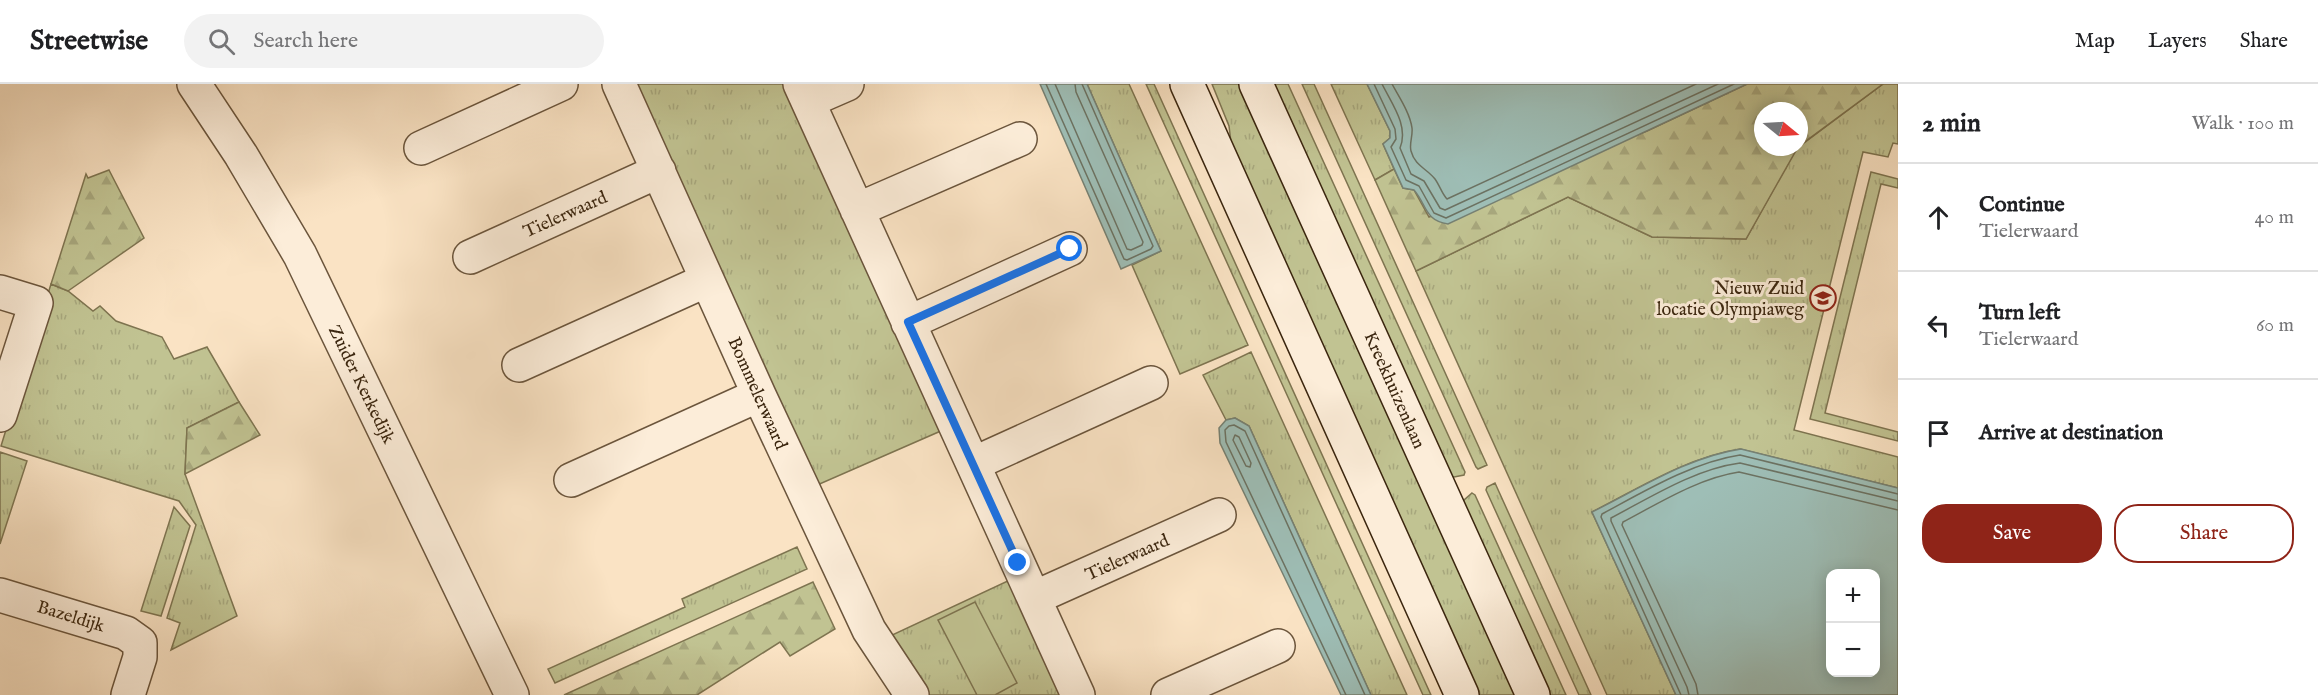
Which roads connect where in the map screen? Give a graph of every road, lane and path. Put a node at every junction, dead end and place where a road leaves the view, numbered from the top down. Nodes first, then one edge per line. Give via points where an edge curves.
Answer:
1 (194, 84) edge
2 (561, 84) edge
3 (619, 84) edge
4 (847, 84) edge
5 (1187, 84) edge
6 (1256, 84) edge
7 (804, 93) edge
8 (1020, 139) dead end
9 (421, 148) dead end
10 (659, 171) junction
11 (857, 210) junction
12 (1070, 249) dead end
13 (471, 257) dead end
14 (707, 280) junction
15 (0, 292) edge
16 (908, 322) junction
17 (519, 365) dead end
18 (1151, 383) dead end
19 (759, 395) junction
20 (0, 415) edge
21 (973, 464) junction
22 (571, 480) dead end
23 (1219, 515) dead end
24 (0, 595) edge
25 (1034, 598) junction
26 (1278, 646) dead end
27 (128, 695) edge
28 (512, 695) edge
29 (912, 695) edge
30 (1078, 695) edge
31 (1168, 695) edge
32 (1462, 695) edge
33 (1533, 695) edge

1 - 28 street, Zuider Kerkedijk via 300,255
2 - 9 street
3 - 10 street, Bommelerwaard
4 - 7 street
5 - 32 street
6 - 33 street, Kreekhuizenlaan
7 - 11 street
8 - 11 street
10 - 13 street, Tielerwaard
10 - 14 street, Bommelerwaard
11 - 16 street
12 - 16 street
14 - 17 street
14 - 19 street, Bommelerwaard
15 - 20 street via 36,303
16 - 21 street
18 - 21 street
19 - 22 street
19 - 29 street, Bommelerwaard via 869,630
21 - 25 street
23 - 25 street, Tielerwaard
24 - 27 street, Bazeldijk via 126,633 140,643 140,657
25 - 30 street
26 - 31 street

